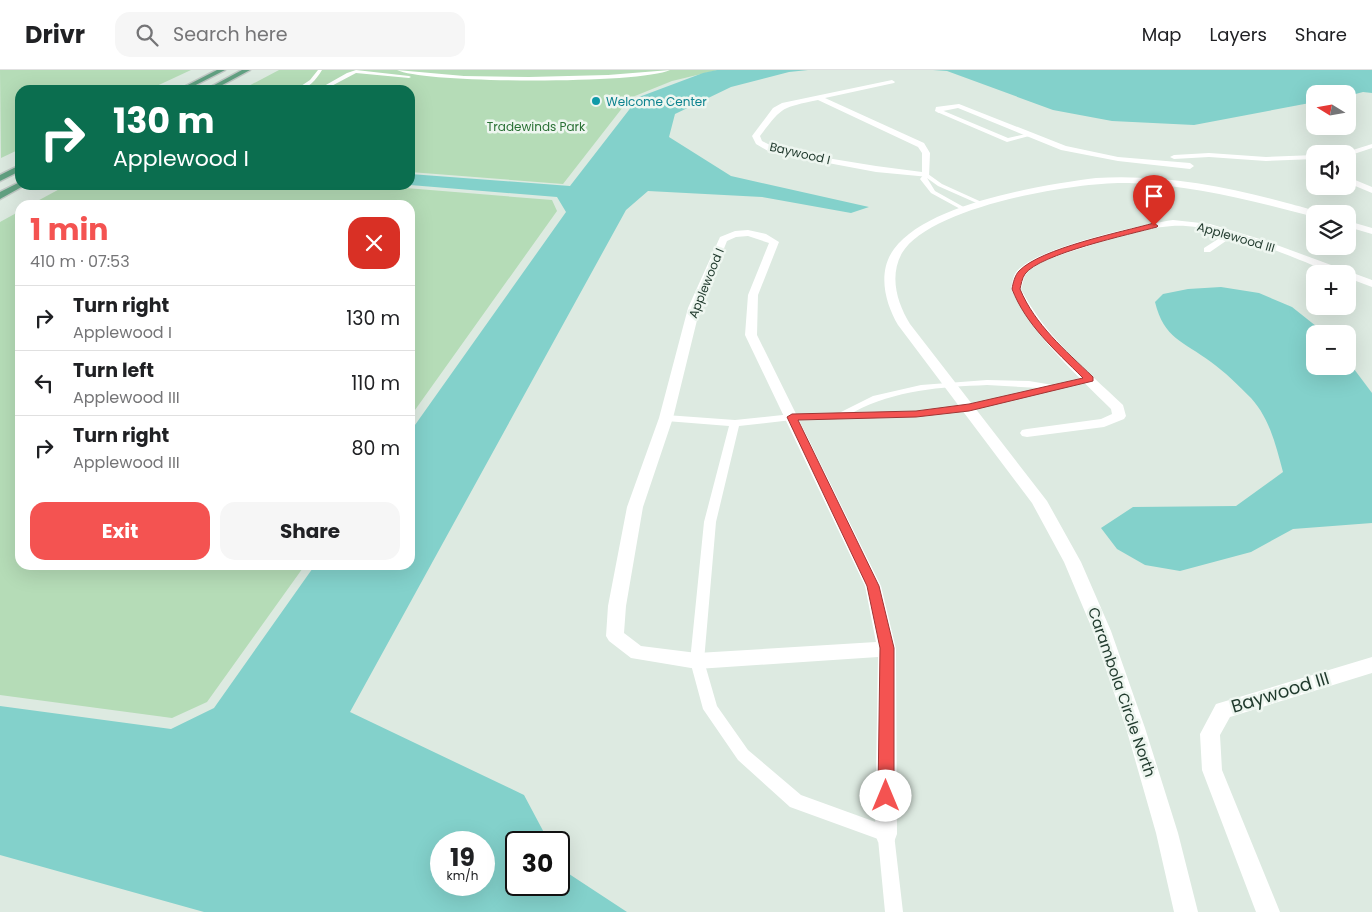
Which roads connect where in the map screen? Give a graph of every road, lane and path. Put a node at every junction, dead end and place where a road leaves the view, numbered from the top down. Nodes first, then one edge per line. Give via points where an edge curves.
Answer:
1 (222, 70) edge
2 (248, 70) edge
3 (320, 70) edge
4 (374, 70) edge
5 (400, 70) edge
6 (631, 70) edge
7 (668, 70) edge
8 (359, 71) edge
9 (429, 71) edge
10 (455, 78) junction
11 (479, 79) junction
12 (892, 82) dead end
13 (190, 85) edge
14 (218, 85) edge
15 (306, 85) edge
16 (330, 85) edge
17 (819, 98) junction
18 (939, 110) joint
19 (1030, 135) junction
20 (1372, 146) edge
21 (1356, 151) edge
22 (1194, 156) junction
23 (1300, 158) junction
24 (1306, 158) edge
25 (1306, 161) edge
26 (1166, 164) junction
27 (1190, 166) junction
28 (15, 170) edge
29 (926, 175) junction
30 (0, 178) edge
31 (1356, 183) edge
32 (1173, 184) junction
33 (15, 188) edge
34 (1203, 188) junction
35 (1372, 190) edge
36 (0, 196) edge
37 (983, 204) junction
38 (966, 210) junction
39 (1306, 212) edge
40 (1356, 226) edge
41 (1372, 231) edge
42 (1232, 234) junction
43 (1207, 250) dead end
44 (1372, 284) edge
45 (1089, 379) junction
46 (951, 384) junction
47 (1056, 387) junction
48 (969, 408) junction
49 (839, 416) junction
50 (792, 417) junction
51 (666, 418) junction
52 (735, 423) junction
53 (1026, 433) dead end
54 (887, 648) junction
55 (697, 661) junction
56 (1372, 665) edge
57 (886, 834) junction
58 (894, 912) edge
59 (1186, 912) edge
60 (1268, 912) edge

1 - 13 main road
2 - 14 main road
3 - 15 lane
4 - 10 lane
5 - 9 lane
6 - 9 lane via 532,75
7 - 11 lane via 592,78
8 - 11 lane via 446,80
8 - 16 lane
9 - 10 lane
10 - 11 lane
12 - 17 street, Baywood I
17 - 29 street via 921,145 926,153
17 - 29 street, Baywood I via 776,110 756,136 759,142 771,149 796,155
18 - 19 lane via 1007,140
18 - 19 street via 959,106
19 - 26 street via 1064,148
20 - 21 street
22 - 23 street
22 - 26 street via 1171,158
22 - 27 street
23 - 24 street
23 - 25 street
26 - 27 street
26 - 32 street
27 - 34 street
28 - 30 main road
29 - 37 lane, Baywood I via 940,185
29 - 38 lane via 923,179 933,192
31 - 35 street
32 - 34 street, Carambola Circle North
32 - 37 street, Carambola Circle North via 1091,181 1055,186
33 - 36 main road
34 - 39 street, Carambola Circle North via 1229,191
37 - 38 street, Carambola Circle North
38 - 46 street, Carambola Circle North via 938,220 898,251 890,290 897,314
40 - 41 street
42 - 43 lane
42 - 44 street, Applewood III
42 - 45 street, Applewood III via 1190,224 1154,226 1090,242 1038,260 1021,273 1016,289 1022,305 1037,327
45 - 47 lane
45 - 53 street, Applewood III via 1118,408 1119,416 1104,423
46 - 47 lane via 1022,382
46 - 48 street, Carambola Circle North
46 - 49 lane via 880,396
47 - 48 lane
48 - 49 lane via 916,414
48 - 59 street, Carambola Circle North via 1049,516 1098,616 1146,759 1180,879
49 - 50 lane
50 - 51 street, Applewood I via 752,335 753,295 774,242 764,235 731,234 724,239 694,308
50 - 52 lane
50 - 54 street, Applewood I via 873,586
51 - 52 lane
51 - 55 street, Applewood I via 636,507 617,606 616,636 637,652
52 - 55 lane via 710,522
54 - 55 street, Applewood I
54 - 57 street, Applewood I
55 - 57 lane via 710,709 743,755 796,801
56 - 60 street, Baywood III via 1223,710 1210,734 1212,770
57 - 58 lane, Applewood I

